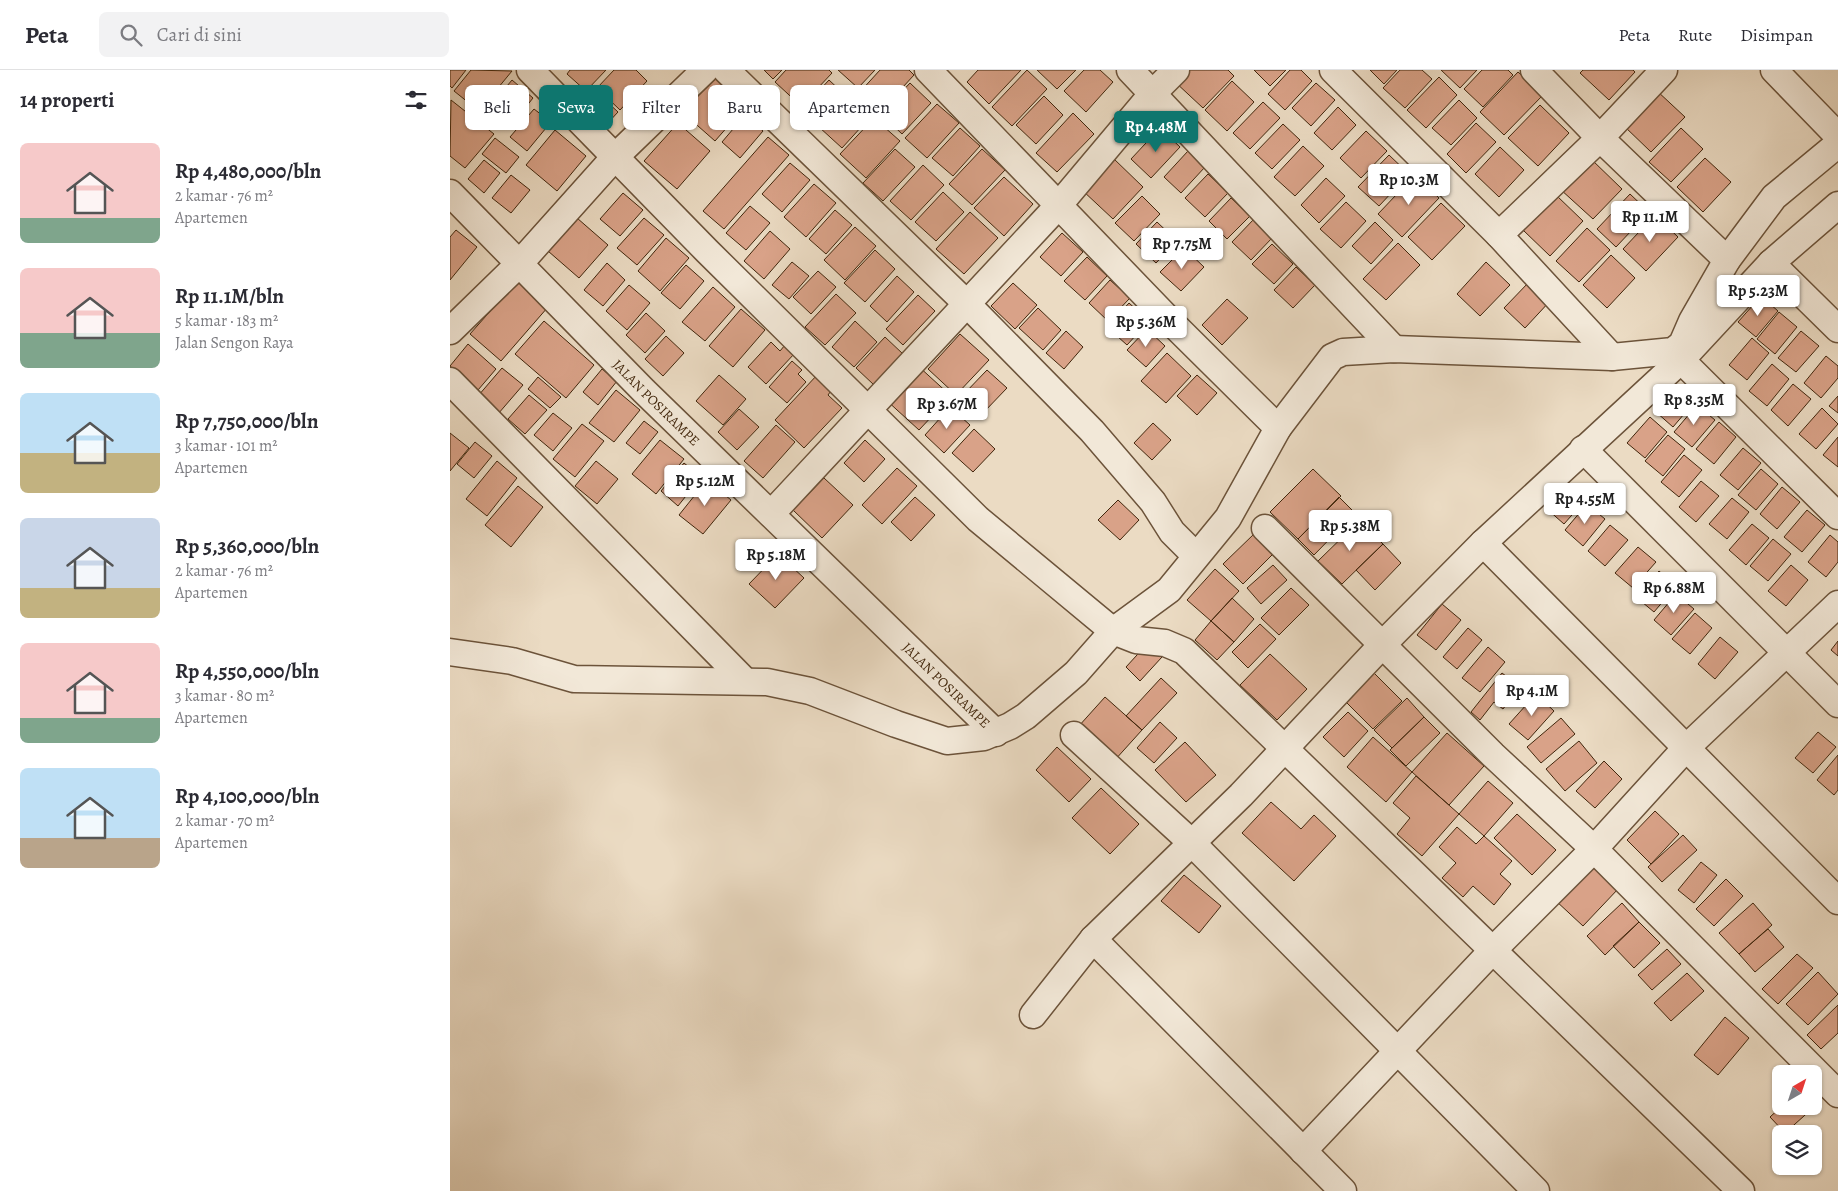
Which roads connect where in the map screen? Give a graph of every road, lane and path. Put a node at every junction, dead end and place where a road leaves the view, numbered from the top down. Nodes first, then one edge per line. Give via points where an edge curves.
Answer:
1 (530, 70) edge
2 (705, 70) edge
3 (726, 70) edge
4 (928, 70) edge
5 (1130, 70) edge
6 (1176, 70) edge
7 (1333, 70) edge
8 (1534, 70) edge
9 (1664, 70) edge
10 (1774, 70) edge
11 (1153, 93) junction
12 (1838, 136) edge
13 (1600, 138) junction
14 (1838, 144) edge
15 (614, 158) junction
16 (450, 193) edge
17 (1838, 205) edge
18 (1058, 206) junction
19 (1499, 235) junction
20 (1727, 260) junction
21 (520, 263) junction
22 (1771, 263) junction
23 (967, 304) junction
24 (1838, 329) edge
25 (450, 331) edge
26 (1394, 349) junction
27 (1612, 357) junction
28 (1681, 360) junction
29 (450, 380) edge
30 (867, 412) junction
31 (1278, 428) junction
32 (1583, 449) junction
33 (771, 514) junction
34 (1838, 516) edge
35 (1265, 528) dead end
36 (1483, 543) junction
37 (1196, 556) junction
38 (1838, 604) edge
39 (1113, 631) junction
40 (1383, 644) junction
41 (450, 652) edge
42 (1787, 654) junction
43 (745, 681) junction
44 (1838, 704) edge
45 (996, 732) junction
46 (1074, 736) dead end
47 (1286, 747) junction
48 (1686, 749) junction
49 (1192, 843) junction
50 (1594, 849) junction
51 (1838, 901) edge
52 (1093, 939) junction
53 (1493, 950) junction
54 (1032, 1015) dead end
55 (1396, 1052) junction
56 (1838, 1094) edge
57 (1303, 1151) junction
58 (1342, 1191) edge
59 (1536, 1191) edge
60 (1741, 1191) edge

1 - 15 street
2 - 15 street
3 - 23 street
4 - 18 street
5 - 11 street
6 - 11 street
7 - 19 street
8 - 13 street
9 - 13 street
10 - 12 street
11 - 18 street
11 - 26 street
13 - 19 street
13 - 20 street
14 - 20 street via 1774,196
15 - 21 street
15 - 30 street
16 - 21 street, JALAN POSIRAMPE
17 - 22 street
18 - 23 street
18 - 31 street
19 - 27 street
20 - 27 street via 1682,344 1672,352
21 - 25 street
21 - 33 street, JALAN POSIRAMPE via 644,392
22 - 24 street
22 - 28 street
23 - 30 street
23 - 37 street via 1092,431 1153,502 1172,532
26 - 27 street
26 - 31 street via 1342,352 1332,357
28 - 32 street
28 - 34 street
29 - 43 street
30 - 33 street
30 - 39 street via 978,519
31 - 37 street via 1228,518
32 - 36 street
32 - 42 street
33 - 45 street, JALAN POSIRAMPE
35 - 40 street
36 - 40 street
36 - 48 street
37 - 39 street via 1168,590
38 - 42 street
39 - 45 street via 1066,682 1026,716
39 - 47 street via 1184,651
40 - 47 street
40 - 50 street
41 - 43 street via 512,662 574,678
42 - 44 street
42 - 48 street
43 - 45 street via 810,691 947,741 974,739
46 - 49 street
47 - 49 street
47 - 53 street
48 - 50 street
48 - 51 street
49 - 52 street
49 - 55 street
50 - 53 street
50 - 56 street
52 - 54 street
52 - 57 street
53 - 55 street
53 - 60 street
55 - 57 street
55 - 59 street
57 - 58 street

